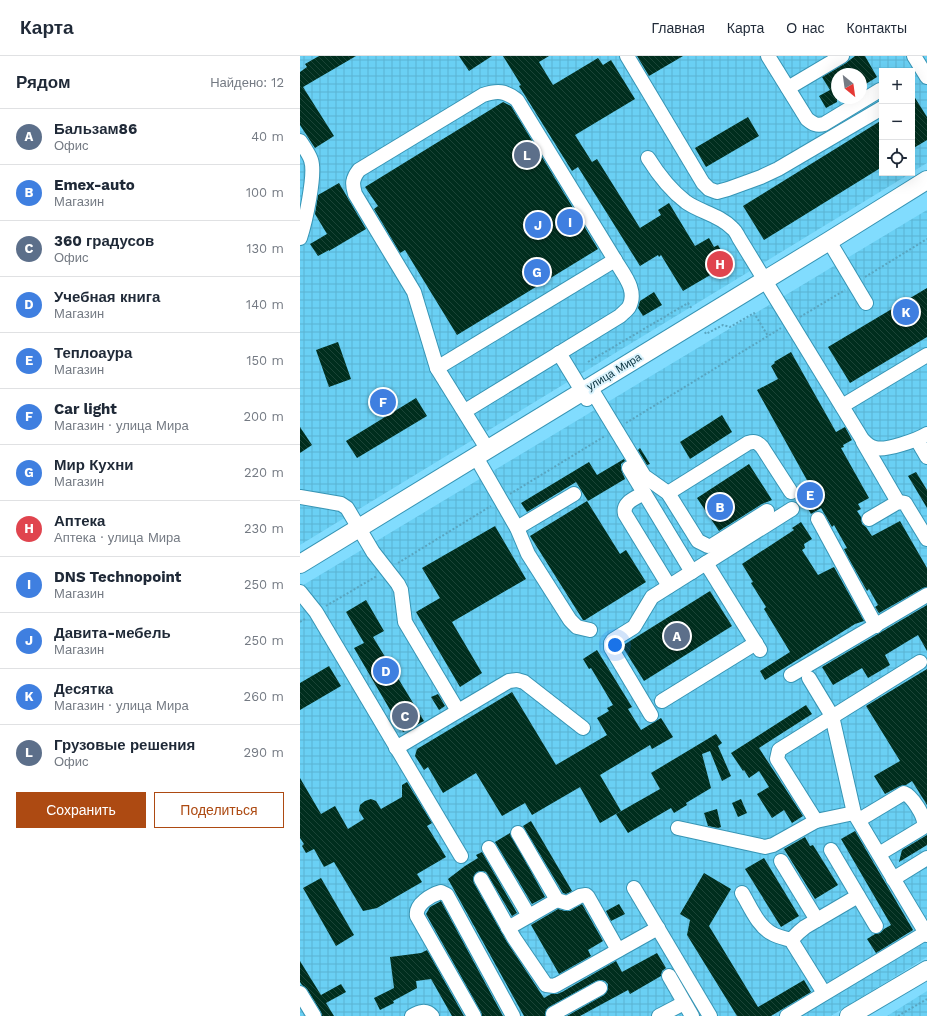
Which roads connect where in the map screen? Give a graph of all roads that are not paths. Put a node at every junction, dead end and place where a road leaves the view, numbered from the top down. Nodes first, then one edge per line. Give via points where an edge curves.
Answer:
1 (627, 56) edge
2 (768, 56) edge
3 (842, 56) edge
4 (914, 56) edge
5 (927, 77) edge
6 (788, 88) junction
7 (879, 91) edge
8 (879, 110) edge
9 (300, 141) edge
10 (648, 158) dead end
11 (927, 180) edge
12 (300, 238) edge
13 (829, 242) junction
14 (615, 260) junction
15 (765, 280) junction
16 (866, 303) dead end
17 (560, 354) junction
18 (927, 355) edge
19 (437, 368) junction
20 (586, 389) junction
21 (842, 406) junction
22 (464, 412) junction
23 (922, 437) edge
24 (862, 439) junction
25 (482, 453) junction
26 (927, 457) edge
27 (791, 492) dead end
28 (644, 493) junction
29 (668, 493) junction
30 (574, 494) dead end
31 (302, 498) edge
32 (898, 502) junction
33 (792, 509) dead end
34 (766, 511) dead end
35 (818, 519) dead end
36 (869, 519) dead end
37 (360, 527) junction
38 (517, 528) junction
39 (927, 539) edge
40 (706, 563) junction
41 (300, 564) edge
42 (692, 572) junction
43 (669, 586) junction
44 (300, 592) edge
45 (927, 595) edge
46 (876, 626) junction
47 (590, 630) dead end
48 (920, 662) dead end
49 (791, 675) dead end
50 (809, 678) dead end
51 (662, 701) dead end
52 (458, 711) junction
53 (651, 715) dead end
54 (832, 716) junction
55 (583, 728) dead end
56 (396, 748) junction
57 (856, 817) junction
58 (816, 821) junction
59 (678, 828) dead end
60 (518, 832) dead end
61 (489, 848) dead end
62 (831, 850) dead end
63 (879, 854) junction
64 (461, 856) dead end
65 (927, 858) edge
66 (781, 861) dead end
67 (481, 879) dead end
68 (893, 879) junction
69 (634, 888) dead end
70 (742, 893) dead end
71 (858, 896) junction
72 (557, 900) junction
73 (529, 916) junction
74 (817, 920) junction
75 (876, 926) dead end
76 (508, 928) junction
77 (658, 928) junction
78 (926, 933) edge
79 (792, 940) junction
80 (618, 950) junction
81 (927, 970) edge
82 (669, 976) dead end
83 (558, 984) junction
84 (600, 988) dead end
85 (824, 993) junction
86 (684, 1002) junction
87 (570, 1005) junction
88 (553, 1014) dead end
89 (412, 1016) edge
90 (432, 1016) edge
91 (474, 1016) edge
92 (514, 1016) edge
93 (660, 1016) edge
94 (692, 1016) edge
95 (710, 1016) edge
96 (787, 1016) edge
97 (849, 1016) edge

1 - 8 lane via 703,183 717,192 778,169
2 - 6 lane
3 - 6 lane
4 - 5 lane
6 - 7 lane via 807,119 817,125 824,124
9 - 12 lane via 311,159 313,169
10 - 15 lane via 681,198 700,211 723,220 732,228
11 - 13 main road, улица Мира
13 - 15 main road, улица Мира
13 - 16 lane
14 - 17 lane via 631,287 629,307 620,316
14 - 19 lane
14 - 19 lane via 517,100 509,94 493,92 483,95 359,170 353,178 352,187 414,292
15 - 20 main road, улица Мира
15 - 21 lane
17 - 20 lane
17 - 22 lane
18 - 21 lane
19 - 22 lane
20 - 25 main road, улица Мира
20 - 28 lane
20 - 29 lane via 644,476
21 - 24 lane
22 - 25 lane
23 - 24 lane via 881,449 874,448
23 - 26 lane
24 - 32 lane
25 - 37 main road, улица Мира
25 - 38 lane
27 - 29 lane via 762,447 758,442 754,442 748,443
28 - 42 lane
28 - 43 lane via 625,505 625,514
29 - 34 lane via 698,541 708,546
30 - 38 lane
31 - 37 lane via 341,504 347,508
32 - 36 lane
32 - 39 lane via 908,506
33 - 40 lane
35 - 46 lane
37 - 41 main road, улица Мира
37 - 52 lane via 374,552 398,584 405,622
38 - 47 lane via 528,554 570,620 577,627
40 - 42 lane
40 - 51 lane via 758,646
42 - 43 lane
43 - 53 lane via 652,597 634,627 611,643 611,648
44 - 56 lane via 316,612
45 - 46 lane
46 - 49 lane
48 - 54 lane
50 - 54 lane
52 - 55 lane via 509,681 517,680 524,682
52 - 56 lane
54 - 57 lane
54 - 58 lane via 779,750 777,754 777,759
56 - 64 lane
57 - 58 lane
57 - 63 lane
57 - 63 lane via 904,793 910,796 924,818 922,828
58 - 59 lane via 765,847
60 - 72 lane
61 - 73 lane
62 - 71 lane
63 - 68 lane
65 - 68 lane
66 - 74 lane
67 - 76 lane
68 - 78 lane
69 - 77 lane
70 - 79 lane via 768,932
71 - 74 lane
71 - 75 lane
72 - 73 lane
72 - 80 lane via 567,903 586,895
73 - 76 lane
74 - 79 lane
76 - 83 lane via 546,985
77 - 80 lane
77 - 95 lane
78 - 85 lane
79 - 85 lane
80 - 83 lane
81 - 97 main road
82 - 86 lane
83 - 87 lane
84 - 87 lane
85 - 96 lane
86 - 93 lane
86 - 94 lane
87 - 88 lane
89 - 90 lane via 422,1012
91 - 92 lane via 417,916 416,911 420,904 441,892 447,895

